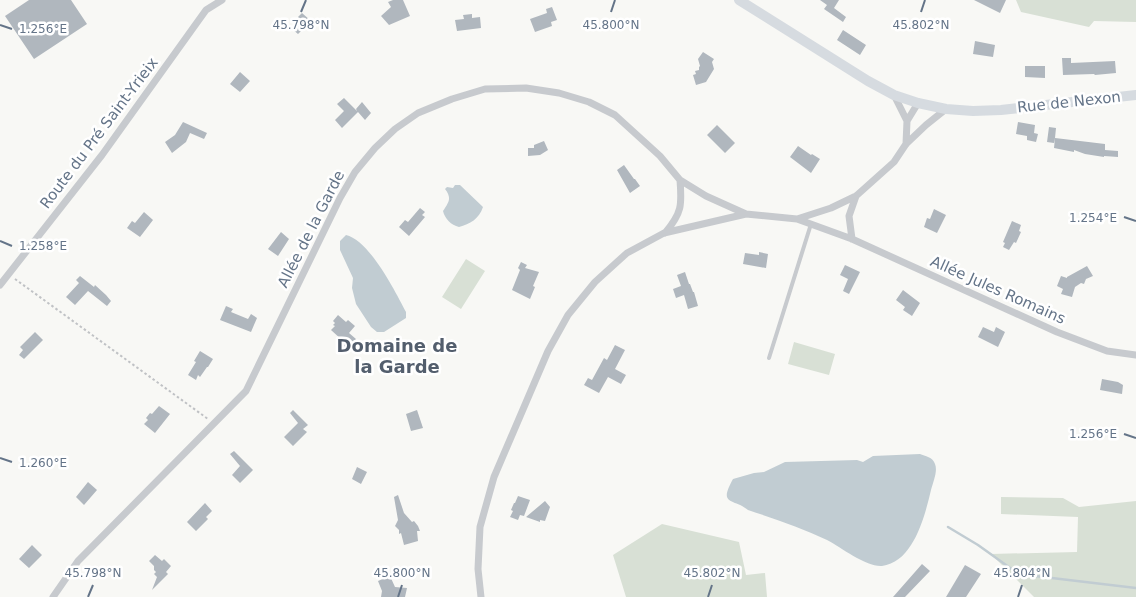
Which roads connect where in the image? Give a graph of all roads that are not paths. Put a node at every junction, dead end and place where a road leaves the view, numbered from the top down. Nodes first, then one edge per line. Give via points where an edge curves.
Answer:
1 (222, 0) edge
2 (739, 0) edge
3 (894, 95) junction
4 (1136, 95) edge
5 (918, 103) junction
6 (946, 109) junction
7 (907, 121) junction
8 (906, 144) junction
9 (680, 180) junction
10 (856, 196) junction
11 (746, 214) junction
12 (797, 218) junction
13 (811, 224) junction
14 (664, 233) junction
15 (852, 239) junction
16 (0, 285) edge
17 (1136, 355) edge
18 (769, 358) dead end
19 (53, 597) edge
20 (481, 597) edge

1 - 16 street, Route du Pré Saint-Yrieix via 206,10 102,155
2 - 3 main road, Rue de Nexon
3 - 5 main road, Rue de Nexon
3 - 7 street
4 - 6 main road, Rue de Nexon via 1001,110
5 - 6 main road, Rue de Nexon
5 - 7 street
6 - 8 street, Allée de la Garde
7 - 8 street
8 - 10 street, Allée de la Garde via 894,162
9 - 11 street, Allée de la Garde
9 - 14 street, Allée de la Garde via 682,202 675,221
9 - 19 street, Allée de la Garde via 660,156 615,115 589,102 559,93 526,88 485,89 418,113 395,129 355,172 246,391 78,561
10 - 12 street, Allée de la Garde via 831,208
10 - 15 street via 849,216
11 - 12 street, Allée de la Garde
11 - 14 street, Allée de la Garde
12 - 13 street, Allée Jules Romains
13 - 15 street, Allée Jules Romains
13 - 18 lane
14 - 20 street, Allée de la Garde via 627,253 595,282 568,314 548,351 494,477 480,527 478,569
15 - 17 street, Allée Jules Romains via 1057,332 1107,351

